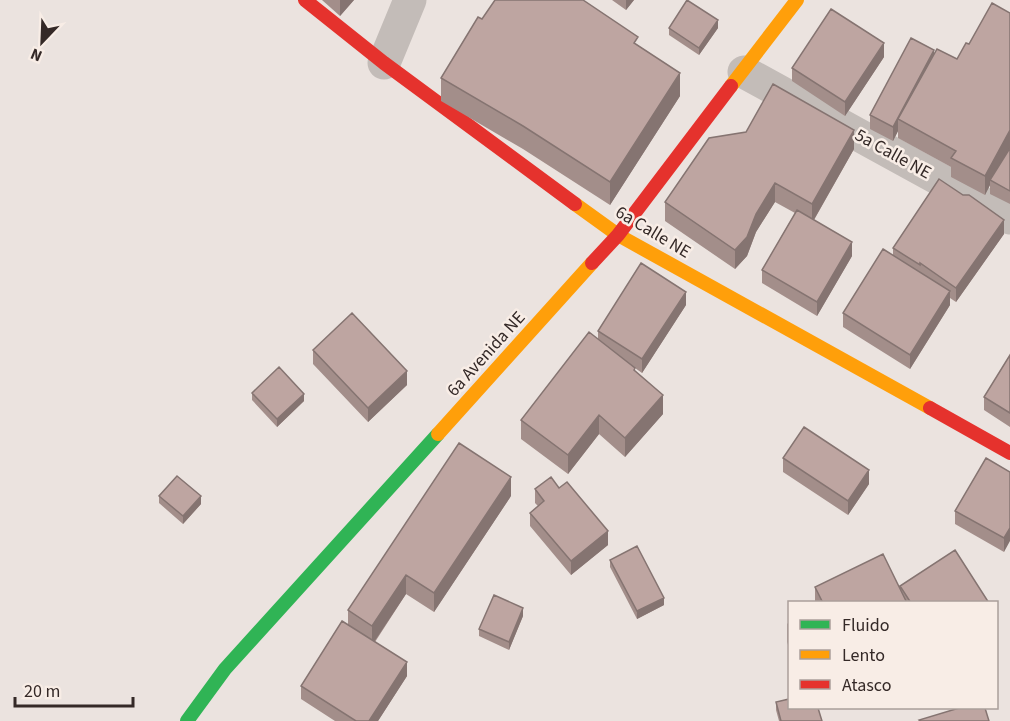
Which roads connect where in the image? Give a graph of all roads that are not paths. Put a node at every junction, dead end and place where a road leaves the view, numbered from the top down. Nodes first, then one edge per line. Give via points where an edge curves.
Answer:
1 (305, 0) edge
2 (410, 0) edge
3 (797, 0) edge
4 (384, 63) junction
5 (744, 72) junction
6 (1010, 218) edge
7 (618, 235) junction
8 (1010, 453) edge
9 (187, 721) edge

1 - 4 street, 6a Calle NE
2 - 4 street
3 - 5 street, 6a Avenida NE
4 - 7 street, 6a Calle NE
5 - 6 street, 5a Calle NE
5 - 7 street, 6a Avenida NE
7 - 8 street, 6a Calle NE
7 - 9 street, 6a Avenida NE via 225,669

